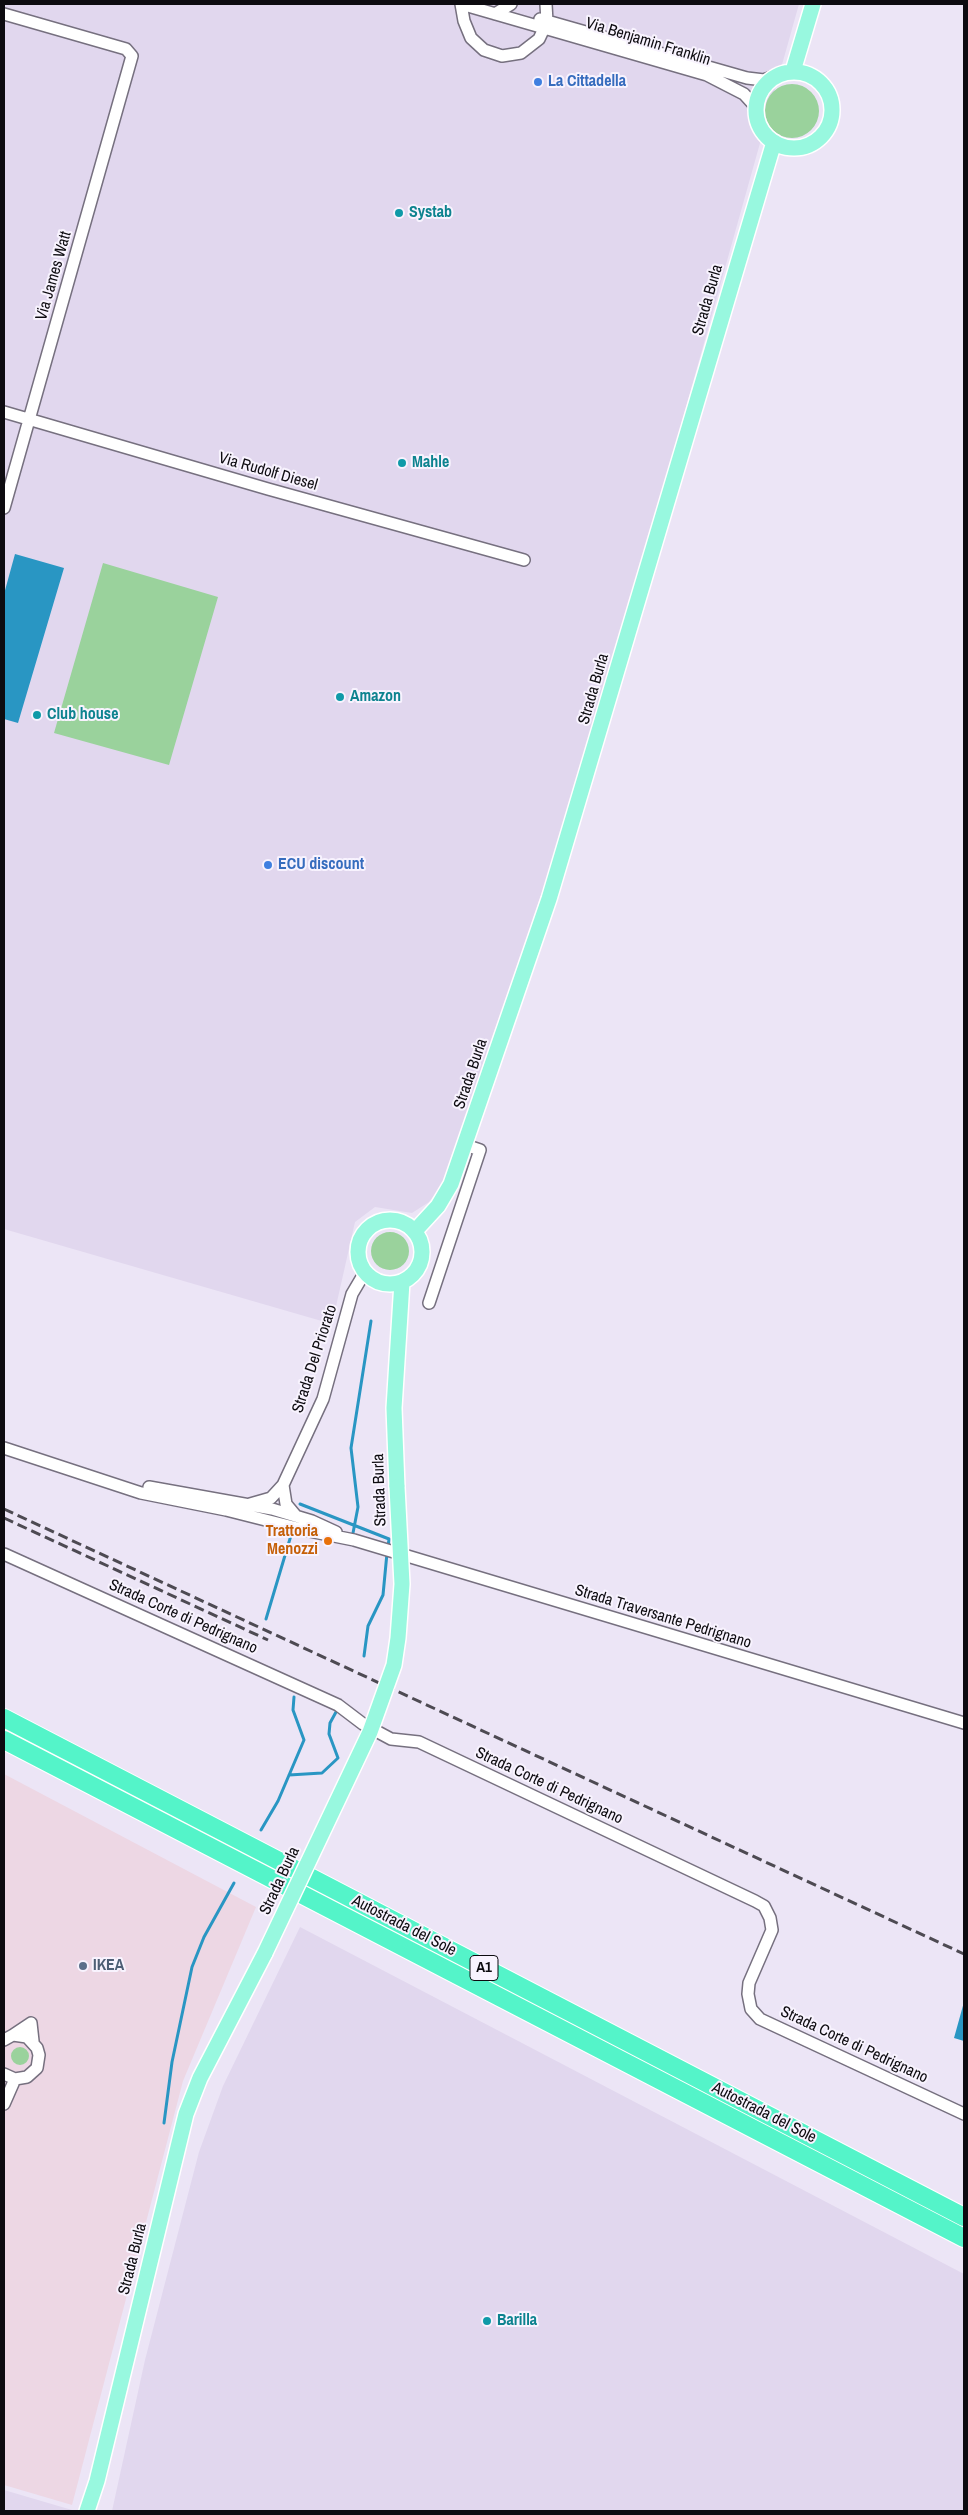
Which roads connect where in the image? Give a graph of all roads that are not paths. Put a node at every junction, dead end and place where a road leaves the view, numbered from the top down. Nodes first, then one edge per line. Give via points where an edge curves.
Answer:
1 (451, 4) edge
2 (461, 4) edge
3 (813, 4) edge
4 (546, 6) edge
5 (501, 8) edge
6 (4, 14) edge
7 (463, 17) junction
8 (547, 24) junction
9 (564, 29) junction
10 (539, 39) junction
11 (793, 71) junction
12 (774, 76) junction
13 (756, 113) junction
14 (774, 142) junction
15 (4, 412) edge
16 (30, 420) junction
17 (4, 508) edge
18 (524, 560) dead end
19 (465, 1145) junction
20 (415, 1232) junction
21 (365, 1272) junction
22 (402, 1282) junction
23 (429, 1303) dead end
24 (4, 1448) edge
25 (115, 1482) junction
26 (283, 1485) junction
27 (183, 1501) junction
28 (272, 1504) junction
29 (296, 1516) junction
30 (282, 1523) junction
31 (354, 1540) junction
32 (4, 1554) edge
33 (4, 1718) edge
34 (964, 1722) edge
35 (4, 1740) edge
36 (8, 2037) edge
37 (9, 2076) edge
38 (4, 2104) edge
39 (964, 2114) edge
40 (964, 2217) edge
41 (964, 2238) edge
42 (97, 2481) junction
43 (87, 2511) edge
44 (93, 2511) edge

1 - 7 street
2 - 5 street, Via Benjamin Franklin
2 - 7 street
3 - 11 main road
4 - 8 street
4 - 9 street
5 - 8 street, Via Benjamin Franklin
6 - 16 street, Via James Watt via 132,53
7 - 10 street via 475,42 496,55 521,53
8 - 9 street, Via Benjamin Franklin
8 - 10 street
9 - 10 street
9 - 12 street, Via Benjamin Franklin via 747,78 760,80
9 - 13 street, Via Benjamin Franklin via 718,80 750,99
11 - 12 main road
11 - 14 main road via 805,73 824,86 830,96 831,120 826,130 808,146 785,147
12 - 13 main road via 761,90 756,101
13 - 14 main road via 762,130
14 - 19 main road, Strada Burla via 554,880
15 - 16 street, Via Rudolf Diesel
16 - 17 street, Via James Watt
16 - 18 street, Via Rudolf Diesel
19 - 20 main road, Strada Burla via 451,1184 438,1206
19 - 23 street via 480,1150
20 - 21 main road via 403,1222 388,1219 367,1229 359,1242 358,1252
20 - 22 main road via 422,1245 421,1260 414,1273
21 - 22 main road via 382,1283
21 - 26 street, Strada Del Priorato via 352,1294 322,1399
22 - 42 main road, Strada Burla, bridge via 394,1408 402,1584 394,1664 370,1732 265,1953 200,2078 186,2114
24 - 25 street, Strada Traversante Pedrignano
25 - 27 street, Strada Traversante Pedrignano via 142,1493
25 - 28 street, Strada Traversante Pedrignano via 250,1504
26 - 28 street via 280,1499
26 - 29 street via 286,1504
27 - 28 street, Strada Traversante Pedrignano via 219,1503 258,1512
27 - 30 street, Strada Traversante Pedrignano
28 - 29 street, Strada Traversante Pedrignano
28 - 30 street
29 - 31 street, Strada Traversante Pedrignano
30 - 31 street, Strada Traversante Pedrignano
31 - 34 street, Strada Traversante Pedrignano
32 - 39 street, Strada Corte di Pedrignano via 338,1705 391,1739 419,1742 756,1901 764,1906 772,1930 749,1983 751,2009 760,2019
33 - 40 highway, Autostrada del Sole / A1
35 - 41 highway, Autostrada del Sole / A1
36 - 37 street via 20,2035 33,2041 39,2055 36,2068 27,2077
37 - 38 street
42 - 43 main road, Strada Burla
42 - 44 main road, Strada Burla

